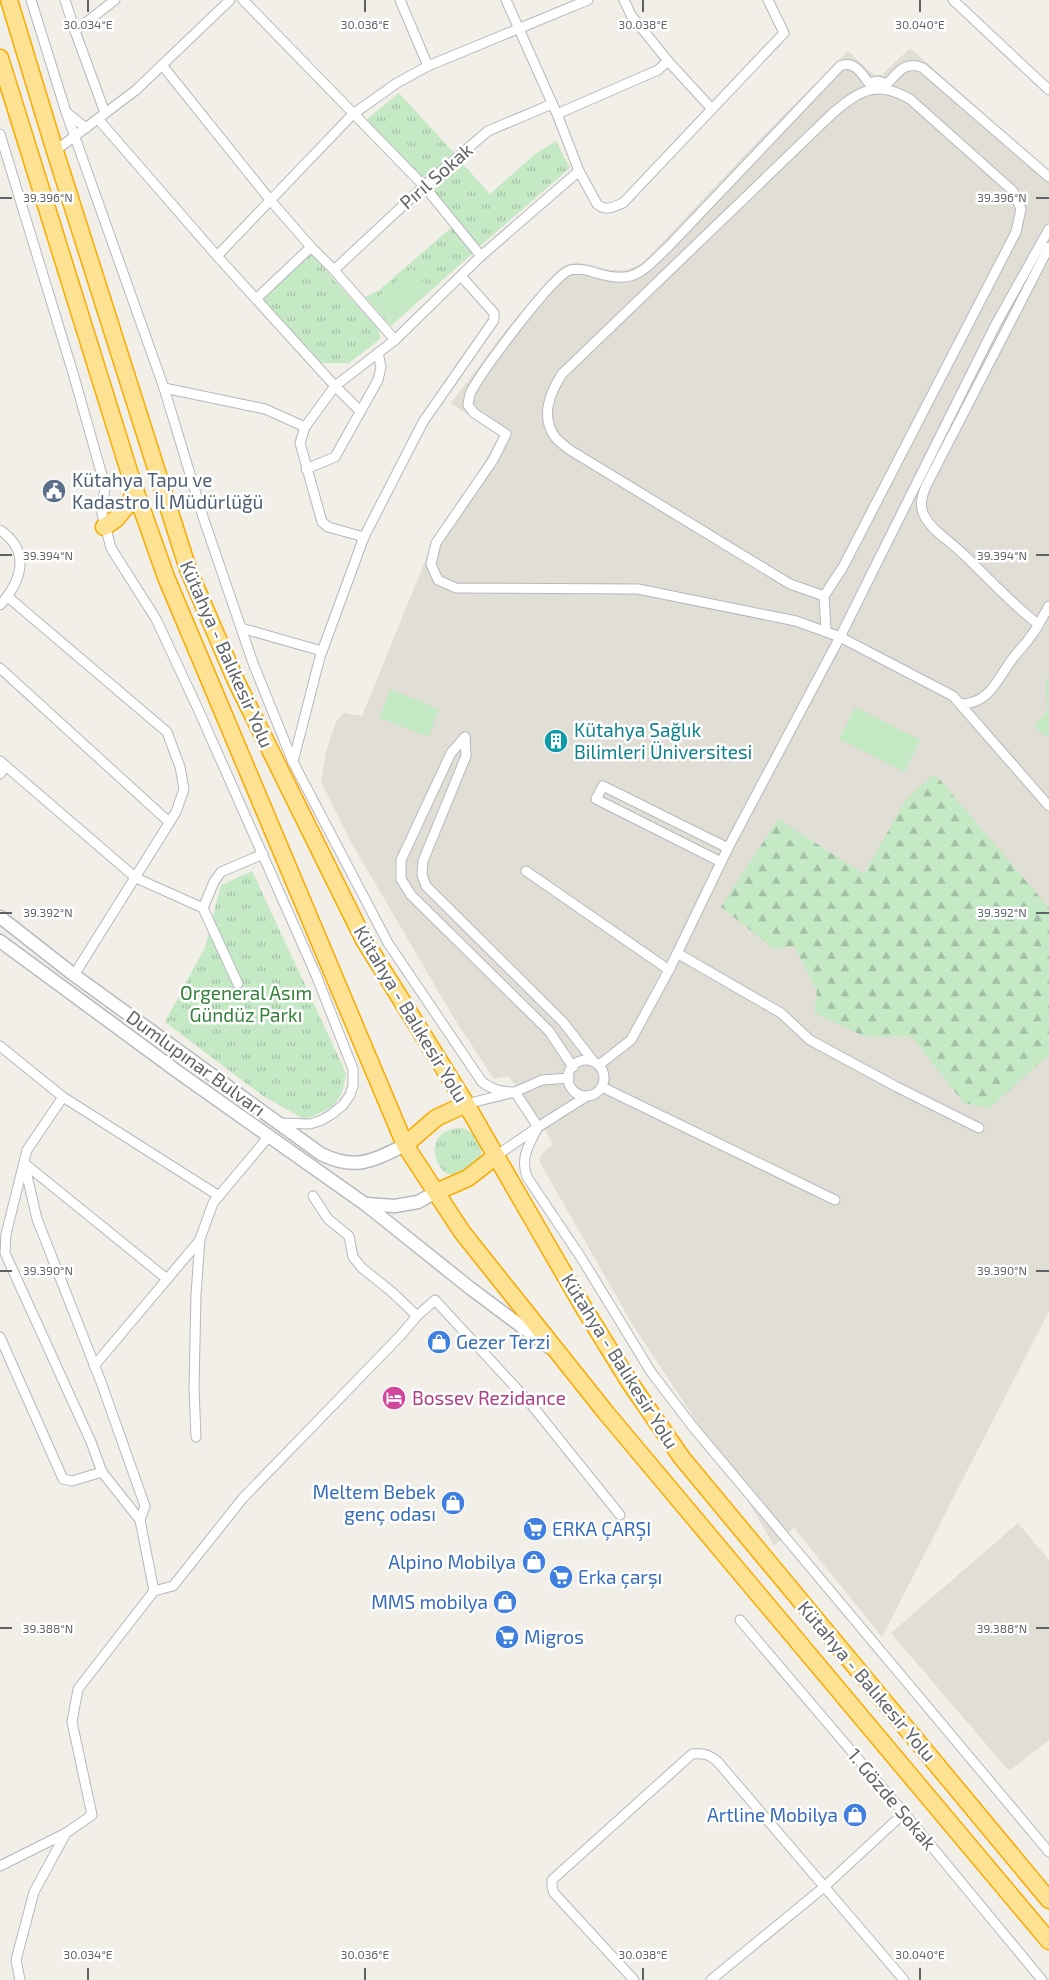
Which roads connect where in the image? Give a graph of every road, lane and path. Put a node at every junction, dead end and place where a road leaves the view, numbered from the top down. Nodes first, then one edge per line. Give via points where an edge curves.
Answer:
1 (9, 0) edge
2 (31, 0) edge
3 (65, 0) edge
4 (230, 0) edge
5 (243, 0) edge
6 (400, 0) edge
7 (506, 0) edge
8 (588, 0) edge
9 (624, 0) edge
10 (768, 0) edge
11 (953, 0) edge
12 (111, 1) edge
13 (518, 29) junction
14 (75, 31) junction
15 (0, 58) edge
16 (668, 61) junction
17 (162, 65) junction
18 (428, 66) junction
19 (1049, 90) edge
20 (552, 104) junction
21 (712, 109) junction
22 (66, 112) junction
23 (353, 114) junction
24 (557, 114) junction
25 (101, 116) junction
26 (86, 128) junction
27 (0, 134) edge
28 (75, 136) junction
29 (55, 151) junction
30 (580, 171) junction
31 (1049, 177) edge
32 (424, 186) junction
33 (271, 201) junction
34 (1049, 229) edge
35 (1049, 246) edge
36 (311, 247) junction
37 (217, 256) junction
38 (481, 256) junction
39 (334, 270) junction
40 (461, 276) junction
41 (256, 299) junction
42 (395, 340) junction
43 (378, 353) junction
44 (335, 386) junction
45 (164, 388) junction
46 (360, 411) junction
47 (306, 427) junction
48 (306, 469) junction
49 (133, 484) junction
50 (104, 526) junction
51 (0, 530) edge
52 (364, 537) junction
53 (824, 596) junction
54 (8, 597) junction
55 (0, 606) edge
56 (1049, 606) edge
57 (1038, 624) junction
58 (241, 628) junction
59 (826, 632) junction
60 (840, 636) junction
61 (322, 651) junction
62 (0, 668) edge
63 (961, 704) junction
64 (293, 762) junction
65 (3, 764) edge
66 (0, 774) edge
67 (1049, 806) edge
68 (170, 822) junction
69 (728, 848) junction
70 (263, 854) junction
71 (721, 862) junction
72 (526, 871) dead end
73 (136, 878) junction
74 (204, 908) junction
75 (0, 917) edge
76 (0, 941) edge
77 (677, 953) junction
78 (669, 970) junction
79 (74, 975) junction
80 (238, 984) dead end
81 (0, 1046) edge
82 (596, 1063) junction
83 (572, 1067) junction
84 (568, 1078) junction
85 (482, 1082) junction
86 (602, 1087) junction
87 (515, 1092) junction
88 (587, 1096) junction
89 (63, 1097) junction
90 (473, 1103) junction
91 (277, 1122) junction
92 (538, 1127) junction
93 (979, 1128) dead end
94 (270, 1135) junction
95 (405, 1145) junction
96 (496, 1156) junction
97 (24, 1164) junction
98 (436, 1192) junction
99 (219, 1196) junction
100 (313, 1196) dead end
101 (835, 1200) dead end
102 (365, 1204) junction
103 (8, 1228) junction
104 (0, 1233) edge
105 (200, 1240) junction
106 (167, 1279) junction
107 (417, 1316) junction
108 (0, 1337) edge
109 (558, 1354) junction
110 (94, 1366) junction
111 (196, 1437) dead end
112 (102, 1472) junction
113 (620, 1515) dead end
114 (140, 1520) junction
115 (154, 1591) junction
116 (740, 1620) dead end
117 (904, 1813) junction
118 (66, 1833) junction
119 (1049, 1852) edge
120 (0, 1866) edge
121 (824, 1887) junction
122 (1049, 1900) edge
123 (1049, 1941) edge
124 (20, 1980) edge
125 (634, 1980) edge
126 (711, 1980) edge
127 (904, 1980) edge
128 (1042, 1980) edge

1 - 29 highway, Kütahya - Balıkesir Yolu
2 - 22 street
3 - 14 street
4 - 17 street
5 - 23 street
6 - 18 street
7 - 13 street
8 - 13 street
9 - 16 street via 631,15
10 - 21 street via 784,33
11 - 19 street
12 - 14 street
13 - 18 street
13 - 20 street
14 - 25 street
15 - 49 highway, Kütahya - Balıkesir Yolu
16 - 21 street
16 - 24 street via 658,70
17 - 25 street via 136,90
17 - 33 street
18 - 23 street
20 - 24 street
20 - 32 street, Pırıl Sokak via 488,131
21 - 30 street via 623,202 609,209 597,204
22 - 26 street
22 - 28 street
23 - 32 street
23 - 33 street
24 - 30 street
25 - 26 street
25 - 37 street
26 - 28 street
27 - 50 street via 105,486
28 - 29 street
28 - 45 street
29 - 90 highway, Kütahya - Balıkesir Yolu via 188,569 236,681 364,940
30 - 38 street
31 - 59 street via 923,68 907,66 887,84 869,83 858,69 846,63 640,273 619,278 587,270 571,270 559,277 516,328 470,392 468,405 474,413 506,434 493,460 436,543 431,564 438,580 456,588 638,590 796,621
32 - 38 street
32 - 39 street, Pırıl Sokak
33 - 36 street
33 - 37 street
34 - 60 street via 996,324
35 - 57 street via 921,497 921,508 930,525
36 - 39 street
36 - 41 street
37 - 41 street
38 - 40 street
39 - 42 street
40 - 42 street
40 - 52 street via 494,313 494,320 423,422
41 - 44 street
42 - 43 street
43 - 44 street
43 - 46 street via 381,367 378,380
44 - 46 street
44 - 47 street
45 - 47 street via 265,409
45 - 58 street
46 - 48 street via 335,457
47 - 48 street via 300,443
48 - 52 street via 322,522 328,527
49 - 50 highway via 132,500 116,519
49 - 95 highway, Kütahya - Balıkesir Yolu via 166,577
50 - 70 street via 111,548 156,619
51 - 54 street via 12,538 18,549 20,567
52 - 61 street
53 - 53 street via 844,568 1016,232 1021,209 1013,191 910,99 895,90 879,89 856,94 834,112 562,374 550,393 548,422 556,437 570,450 790,584
53 - 59 street
54 - 55 street
54 - 68 street via 167,732 184,789
56 - 57 street
57 - 63 street via 988,695 978,701
58 - 61 street
58 - 64 street
59 - 60 street
60 - 63 street via 953,696
60 - 69 street
61 - 64 street
62 - 68 street
63 - 67 street
64 - 85 street via 388,943
65 - 66 street
65 - 73 street
68 - 73 street
69 - 71 street
69 - 71 street via 603,786 596,799
70 - 74 street via 221,872
70 - 91 street via 354,1069 354,1086 350,1095 332,1114 310,1124
71 - 77 street
72 - 78 street
73 - 74 street
73 - 79 street
74 - 80 street
75 - 79 main road, Dumlupınar Bulvarı
76 - 94 main road, Dumlupınar Bulvarı via 178,1072
77 - 78 street
77 - 93 street via 781,1013 810,1040
78 - 82 street via 631,1040
79 - 91 main road, Dumlupınar Bulvarı
81 - 89 street
82 - 83 street via 582,1061
82 - 83 street via 563,1022 426,886 422,875 423,861 466,756 465,737 451,753 409,842 401,860 401,879 418,902 549,1031
82 - 86 street via 604,1076
83 - 84 street
84 - 87 street via 542,1080
84 - 88 street via 576,1093
85 - 87 street via 502,1092
85 - 90 street via 483,1094
86 - 88 street
86 - 101 street
87 - 90 street
87 - 92 street
88 - 92 street
89 - 97 street via 27,1150
89 - 99 street
90 - 95 highway via 436,1118
90 - 96 highway, Kütahya - Balıkesir Yolu
91 - 95 main road, Dumlupınar Bulvarı via 321,1154 345,1163 368,1161
92 - 96 street
92 - 119 street via 524,1158 527,1177 651,1372 693,1427
94 - 99 street
94 - 102 main road, Dumlupınar Bulvarı
95 - 98 highway, Kütahya - Balıkesir Yolu
96 - 98 highway via 468,1178
96 - 122 highway, Kütahya - Balıkesir Yolu via 585,1310 682,1458
97 - 103 street
97 - 106 street
97 - 110 street via 37,1218
98 - 102 main road via 418,1202 396,1206
98 - 109 highway, Kütahya - Balıkesir Yolu via 468,1239
99 - 105 street via 213,1203
100 - 107 street via 328,1219 349,1236 354,1257 362,1268
102 - 109 main road, Dumlupınar Bulvarı
103 - 104 street
103 - 112 street via 5,1253
105 - 106 street
105 - 111 street via 194,1389
106 - 110 street
107 - 113 street via 435,1300 530,1403
107 - 115 street via 243,1498 173,1586
108 - 112 street via 63,1479 72,1481
109 - 123 highway, Kütahya - Balıkesir Yolu
110 - 114 street via 145,1506
112 - 114 street
114 - 115 street
115 - 118 street via 78,1689 72,1722 92,1815
116 - 117 street, 1. Gözde Sokak
117 - 121 street
117 - 128 street, 1. Gözde Sokak
118 - 120 street
118 - 124 street via 34,1892 16,1960
121 - 125 street via 717,1761 702,1753 692,1754 552,1880 554,1893
121 - 126 street
121 - 127 street

